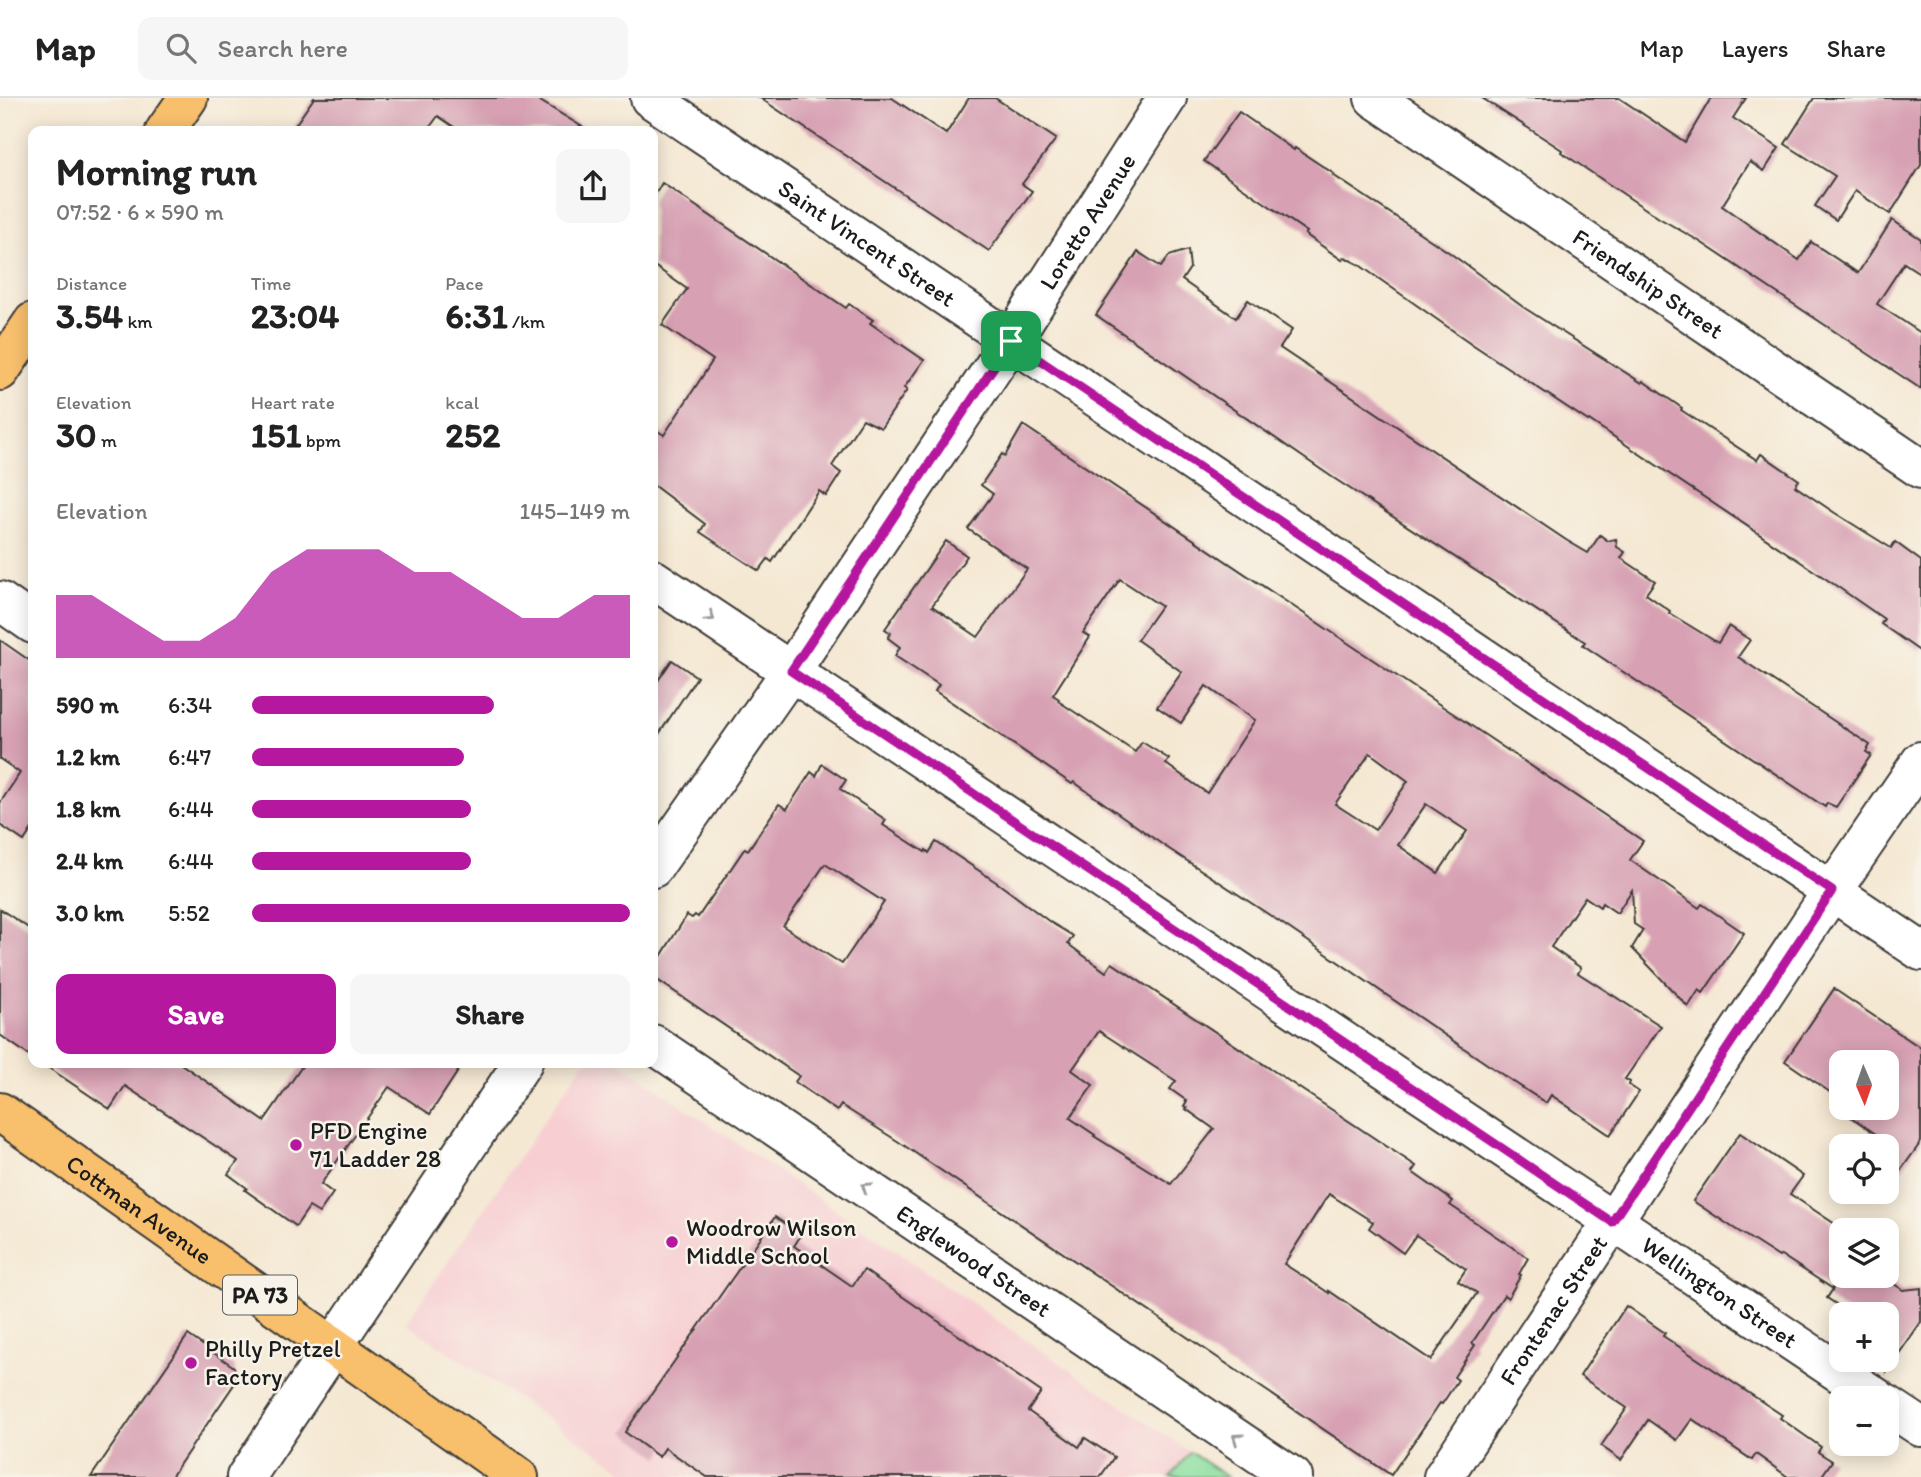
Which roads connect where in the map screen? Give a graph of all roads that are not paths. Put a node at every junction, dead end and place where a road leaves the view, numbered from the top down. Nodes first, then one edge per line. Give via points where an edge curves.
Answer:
1 (188, 98) edge
2 (650, 98) edge
3 (1167, 98) edge
4 (1374, 98) edge
5 (168, 126) edge
6 (28, 330) edge
7 (1011, 341) junction
8 (0, 371) edge
9 (1921, 468) edge
10 (658, 582) edge
11 (0, 601) edge
12 (28, 621) edge
13 (791, 671) junction
14 (1921, 761) edge
15 (658, 861) edge
16 (1832, 891) junction
17 (1921, 951) edge
18 (658, 1047) edge
19 (519, 1068) edge
20 (0, 1112) edge
21 (1612, 1222) junction
22 (333, 1346) junction
23 (1859, 1386) edge
24 (1899, 1413) edge
25 (1921, 1427) edge
26 (246, 1477) edge
27 (519, 1477) edge
28 (1293, 1477) edge
29 (1443, 1477) edge

1 - 5 main road
2 - 7 street, Saint Vincent Street
3 - 7 street, Loretto Avenue
4 - 9 street, Friendship Street
6 - 8 main road
7 - 13 street, Loretto Avenue
7 - 16 street, Saint Vincent Street
10 -> 13 street, Wellington Street
11 - 12 street
13 - 15 street, Loretto Avenue
13 - 21 street, Wellington Street
14 - 16 street, Frontenac Street
16 - 17 street, Saint Vincent Street
16 - 21 street, Frontenac Street
28 -> 18 street, Englewood Street
19 - 22 street
20 - 22 main road, Cottman Avenue / PA 73
21 - 23 street, Wellington Street
21 - 29 street, Frontenac Street
22 - 26 street
22 - 27 main road, Cottman Avenue / PA 73
24 - 25 street

